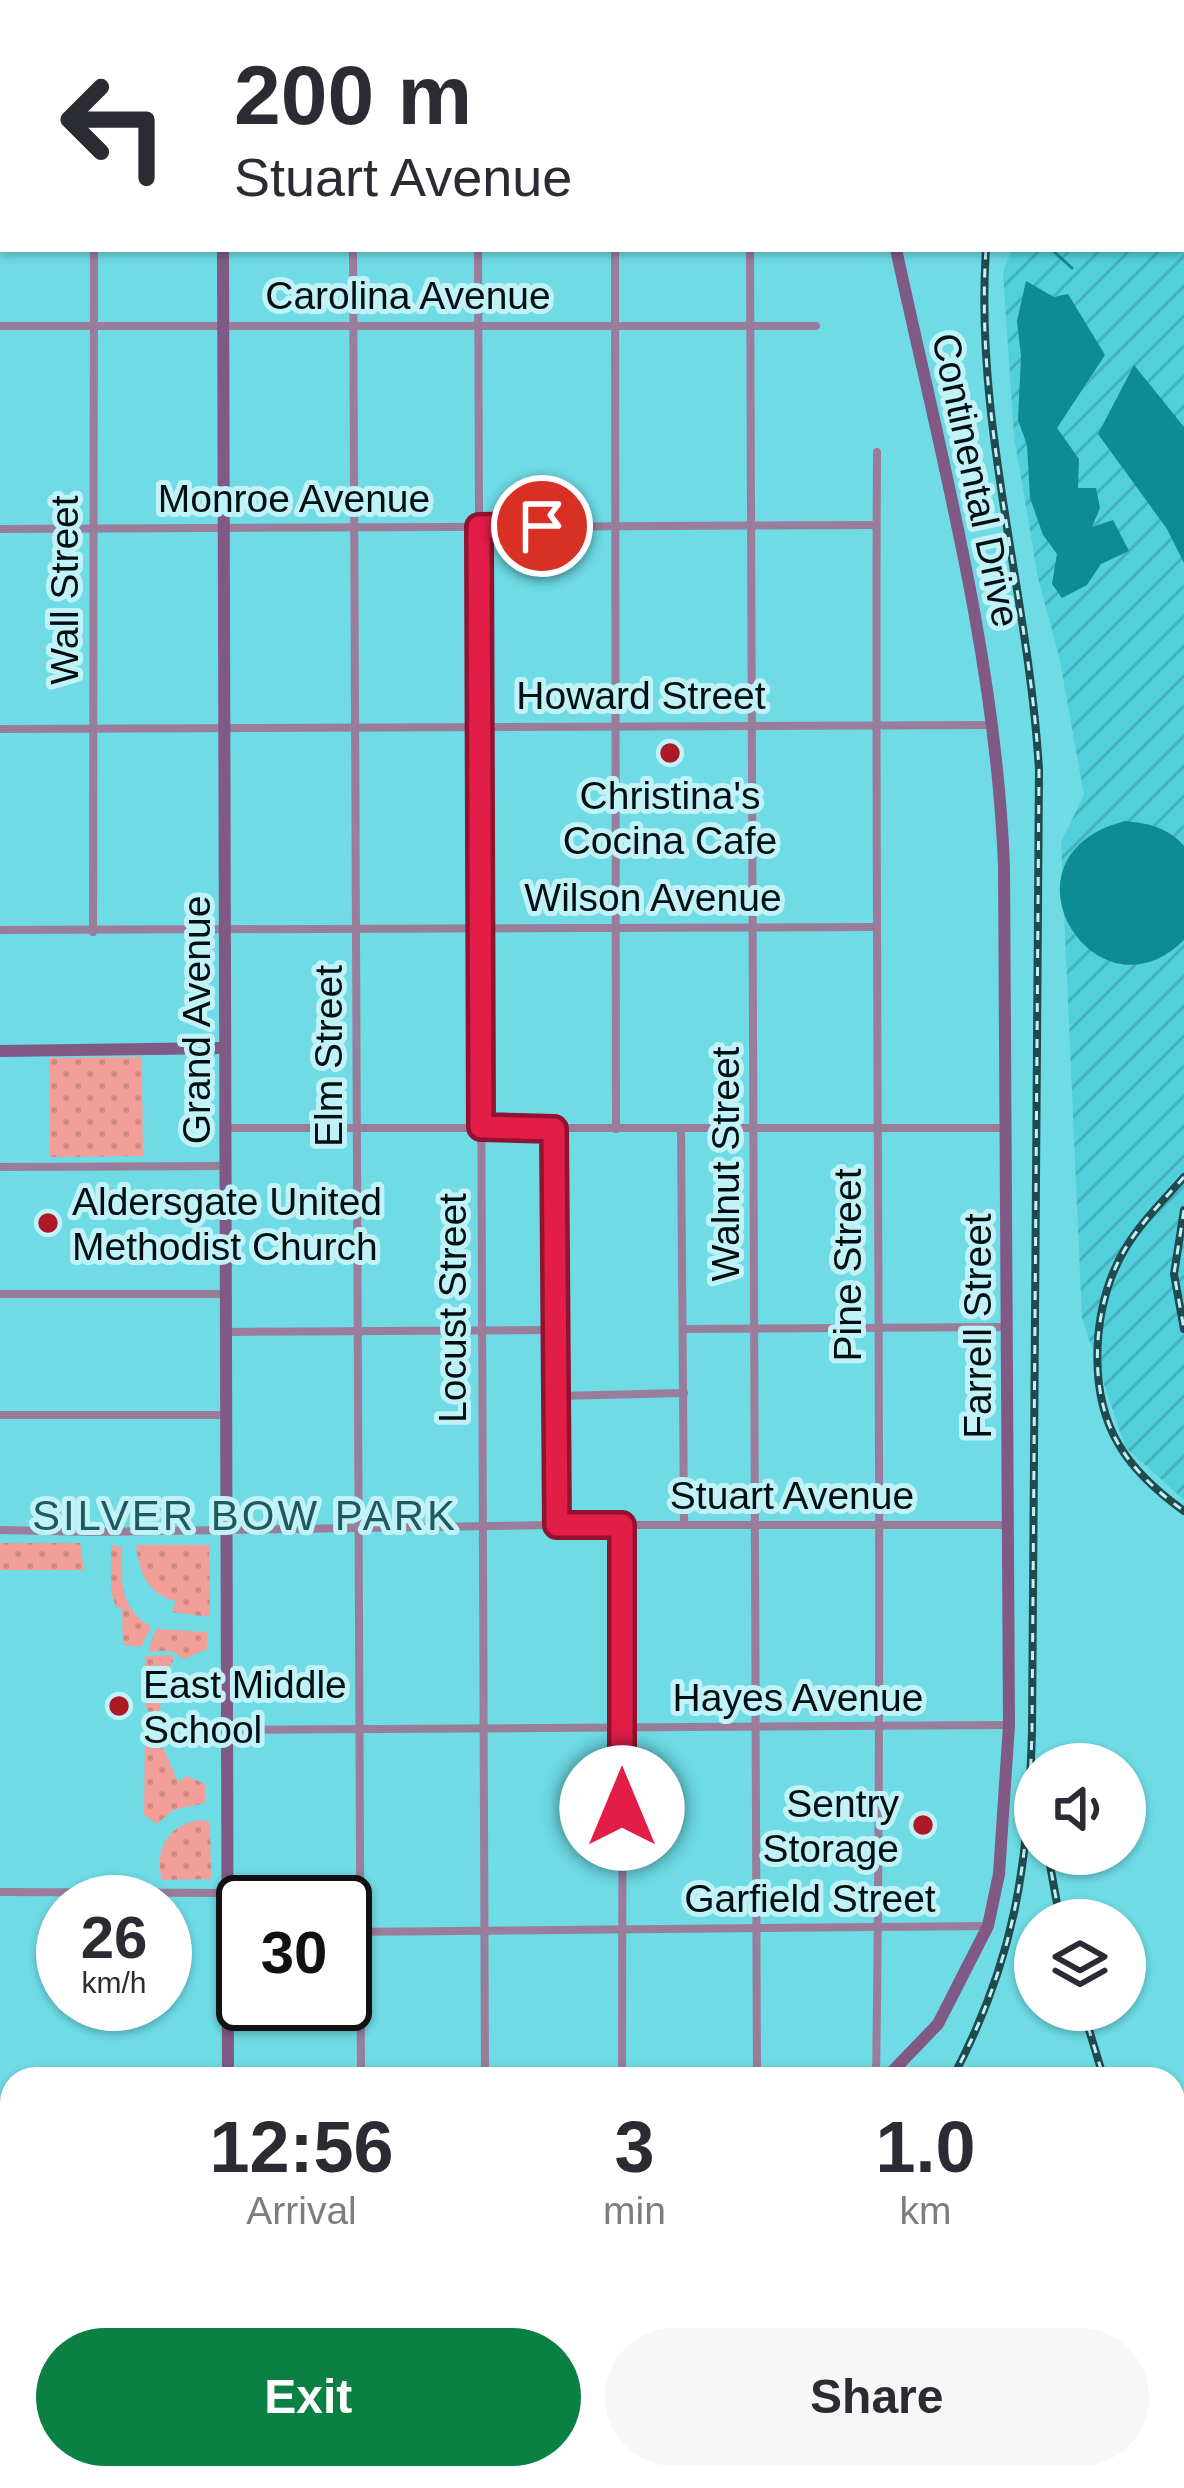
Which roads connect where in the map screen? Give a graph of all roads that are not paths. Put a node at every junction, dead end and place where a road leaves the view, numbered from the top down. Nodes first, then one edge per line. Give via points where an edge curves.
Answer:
1 (94, 252) edge
2 (223, 252) edge
3 (353, 252) edge
4 (478, 252) edge
5 (615, 252) edge
6 (750, 252) edge
7 (897, 252) edge
8 (478, 325) junction
9 (615, 325) junction
10 (0, 326) edge
11 (224, 326) junction
12 (353, 326) junction
13 (750, 326) junction
14 (816, 326) dead end
15 (94, 327) junction
16 (877, 452) dead end
17 (876, 525) junction
18 (616, 526) junction
19 (479, 527) junction
20 (751, 527) junction
21 (225, 528) junction
22 (354, 528) junction
23 (0, 529) edge
24 (94, 529) junction
25 (616, 724) junction
26 (753, 724) junction
27 (994, 725) junction
28 (356, 726) junction
29 (481, 726) junction
30 (226, 727) junction
31 (873, 727) junction
32 (94, 728) junction
33 (0, 729) edge
34 (618, 926) junction
35 (753, 926) junction
36 (481, 927) junction
37 (874, 927) junction
38 (226, 928) junction
39 (357, 928) junction
40 (0, 931) edge
41 (93, 932) junction
42 (225, 1048) junction
43 (0, 1051) edge
44 (481, 1127) junction
45 (226, 1128) junction
46 (358, 1128) junction
47 (554, 1129) junction
48 (616, 1129) junction
49 (877, 1129) junction
50 (1006, 1129) junction
51 (682, 1130) junction
52 (755, 1130) junction
53 (226, 1166) junction
54 (0, 1167) edge
55 (0, 1294) edge
56 (226, 1294) junction
57 (877, 1328) junction
58 (1006, 1328) junction
59 (683, 1329) junction
60 (755, 1329) junction
61 (483, 1330) junction
62 (556, 1330) junction
63 (358, 1331) junction
64 (226, 1332) junction
65 (684, 1393) junction
66 (556, 1396) junction
67 (0, 1415) edge
68 (226, 1415) junction
69 (557, 1525) junction
70 (622, 1525) junction
71 (684, 1525) junction
72 (755, 1525) junction
73 (878, 1525) junction
74 (1009, 1525) junction
75 (484, 1526) junction
76 (358, 1527) junction
77 (0, 1530) edge
78 (227, 1531) junction
79 (1009, 1725) junction
80 (878, 1726) junction
81 (756, 1727) junction
82 (623, 1728) junction
83 (360, 1729) junction
84 (484, 1729) junction
85 (227, 1730) junction
86 (228, 1875) edge
87 (361, 1875) edge
88 (0, 1892) edge
89 (216, 1893) edge
90 (988, 1926) junction
91 (878, 1927) junction
92 (757, 1928) junction
93 (622, 1929) junction
94 (485, 1930) junction
95 (372, 1931) edge
96 (231, 2031) edge
97 (361, 2031) edge
98 (229, 2067) edge
99 (361, 2067) edge
100 (485, 2067) edge
101 (622, 2067) edge
102 (757, 2067) edge
103 (880, 2067) edge
104 (893, 2067) edge

1 - 15 street, Wall Street
2 - 11 main road, Grand Avenue
3 - 12 street, Elm Street
4 - 8 street, Locust Street
5 - 9 street
6 - 13 street, Walnut Street
7 - 27 main road, Continental Drive
8 - 9 street, Carolina Avenue
8 - 12 street, Carolina Avenue
8 - 19 street, Locust Street
9 - 13 street, Carolina Avenue
9 - 18 street
10 - 15 street, Carolina Avenue
11 - 12 street, Carolina Avenue
11 - 15 street, Carolina Avenue
11 - 21 main road, Grand Avenue
12 - 22 street, Elm Street
13 - 14 street, Carolina Avenue
13 - 20 street, Walnut Street
15 - 24 street, Wall Street
16 - 17 street, Pine Street
17 - 20 street, Monroe Avenue
17 - 31 street, Pine Street
18 - 19 street, Monroe Avenue
18 - 20 street, Monroe Avenue
18 - 25 street
19 - 22 street, Monroe Avenue
19 - 29 street, Locust Street
20 - 26 street, Walnut Street
21 - 22 street, Monroe Avenue
21 - 24 street, Monroe Avenue
21 - 30 main road, Grand Avenue
22 - 28 street, Elm Street
23 - 24 street, Monroe Avenue
24 - 32 street, Wall Street
25 - 26 street, Howard Street
25 - 29 street, Howard Street
25 - 34 street
26 - 31 street, Howard Street
26 - 35 street, Walnut Street
27 - 31 street, Howard Street
27 - 50 main road, Farrell Street
28 - 29 street, Howard Street
28 - 30 street, Howard Street
28 - 39 street, Elm Street
29 - 36 street, Locust Street
30 - 32 street, Howard Street
30 - 38 main road, Grand Avenue
31 - 37 street, Pine Street
32 - 33 street, Howard Street
32 - 41 street, Wall Street
34 - 35 street, Wilson Avenue
34 - 36 street, Wilson Avenue
34 - 48 street
35 - 37 street, Wilson Avenue
35 - 52 street, Walnut Street
36 - 39 street, Wilson Avenue
36 - 44 street, Locust Street
37 - 49 street, Pine Street
38 - 39 street, Wilson Avenue
38 - 41 street, Wilson Avenue
38 - 42 main road, Grand Avenue
39 - 46 street, Elm Street
40 - 41 street, Wilson Avenue
42 - 43 main road
42 - 45 main road, Grand Avenue
44 - 46 street
44 - 47 street
44 - 61 street, Locust Street
45 - 46 street
45 - 53 main road, Grand Avenue
46 - 63 street, Elm Street
47 - 48 street
47 - 62 street
48 - 51 street
49 - 50 street
49 - 52 street
49 - 57 street, Pine Street
50 - 58 main road, Farrell Street
51 - 52 street
51 - 59 street
52 - 60 street, Walnut Street
53 - 54 street
53 - 56 main road, Grand Avenue
55 - 56 street
56 - 64 main road, Grand Avenue
57 - 58 street
57 - 60 street
57 - 73 street, Pine Street
58 - 74 main road, Farrell Street
59 - 60 street
59 - 65 street
60 - 72 street, Walnut Street
61 - 62 street
61 - 63 street
61 - 75 street, Locust Street
62 - 66 street
63 - 64 street
63 - 76 street, Elm Street
64 - 68 main road, Grand Avenue
65 - 66 street
65 - 71 street
66 - 69 street
67 - 68 street
68 - 78 main road, Grand Avenue
69 - 70 street, Stuart Avenue
69 - 75 street, Stuart Avenue
70 - 71 street, Stuart Avenue
70 - 82 street
71 - 72 street, Stuart Avenue
72 - 73 street, Stuart Avenue
72 - 81 street, Walnut Street
73 - 74 street, Stuart Avenue
73 - 80 street, Pine Street
74 - 79 main road, Farrell Street
75 - 76 street, Stuart Avenue
75 - 84 street, Locust Street
76 - 78 street, Stuart Avenue
76 - 83 street, Elm Street
77 - 78 street, Stuart Avenue
78 - 85 main road, Grand Avenue
79 - 80 street, Hayes Avenue
79 - 90 main road, Farrell Street
80 - 81 street, Hayes Avenue
80 - 91 street, Pine Street
81 - 82 street, Hayes Avenue
81 - 92 street, Walnut Street
82 - 84 street, Hayes Avenue
82 - 93 street
83 - 84 street, Hayes Avenue
83 - 85 street, Hayes Avenue
83 - 87 street, Elm Street
84 - 94 street, Locust Street
85 - 86 main road, Grand Avenue
88 - 89 street
90 - 91 street, Garfield Street
90 - 104 main road via 938,2024
91 - 92 street, Garfield Street
91 - 103 street, Pine Street
92 - 93 street, Garfield Street
92 - 102 street, Walnut Street
93 - 94 street, Garfield Street
93 - 101 street
94 - 95 street, Garfield Street
94 - 100 street, Locust Street
96 - 98 main road, Grand Avenue
97 - 99 street, Elm Street

